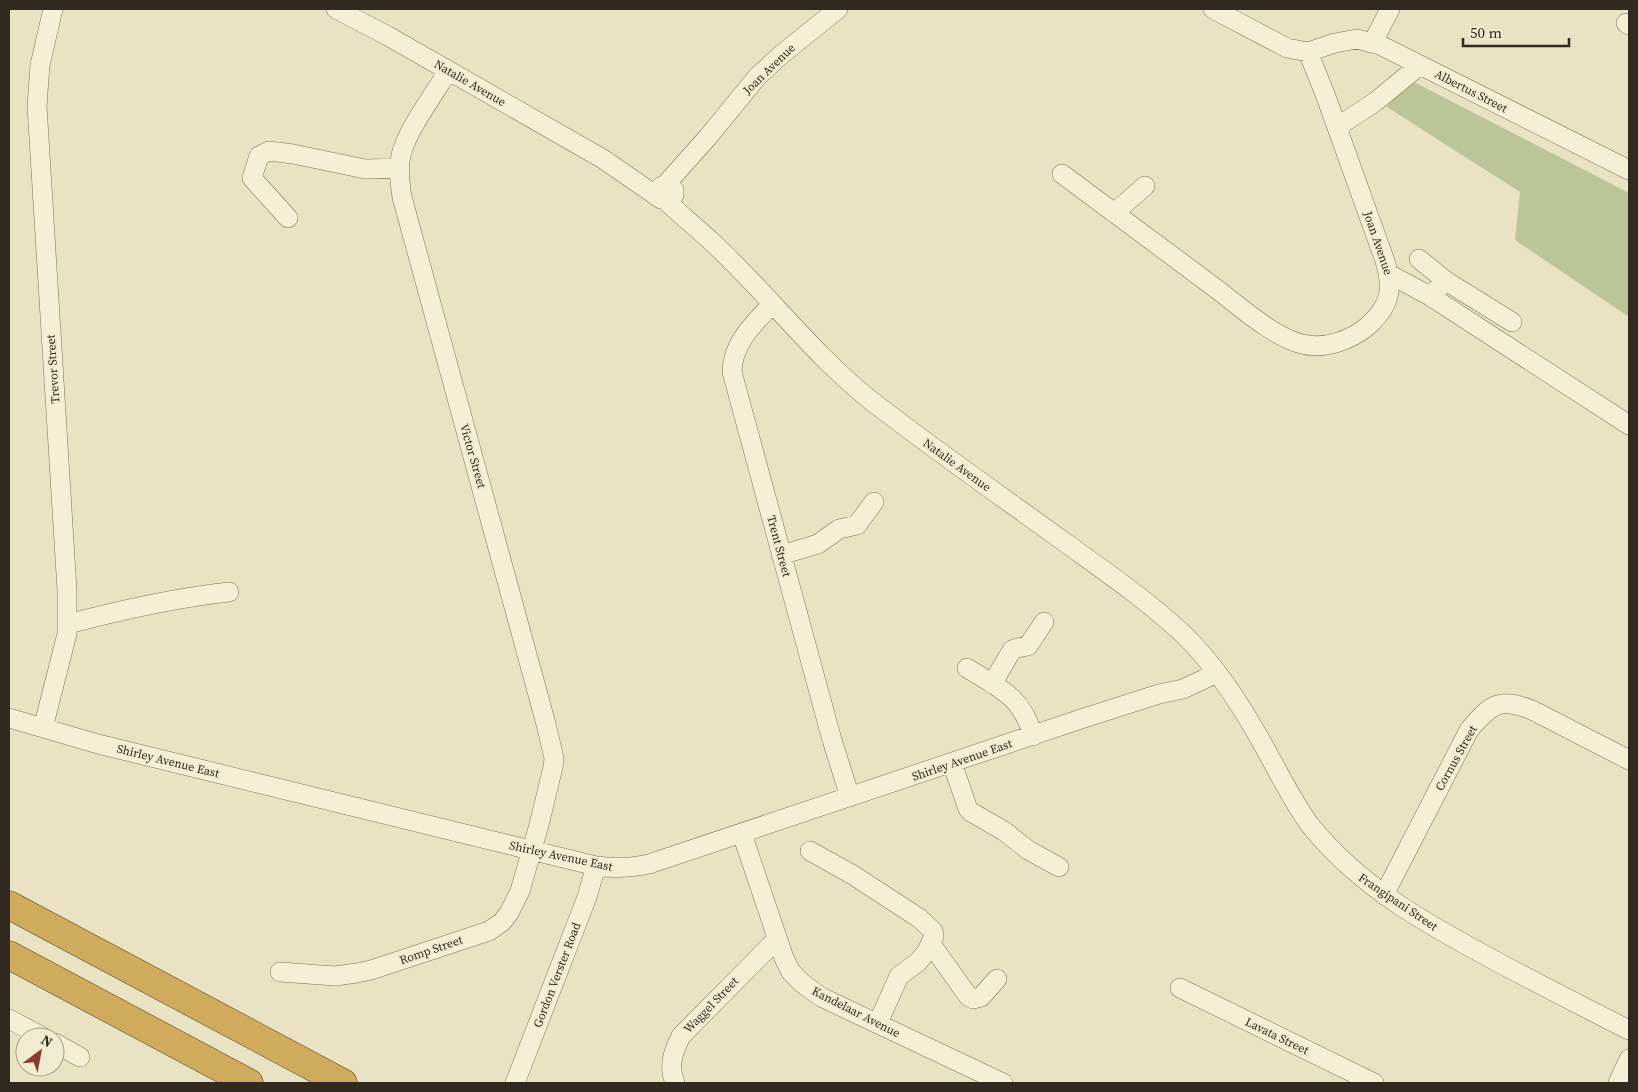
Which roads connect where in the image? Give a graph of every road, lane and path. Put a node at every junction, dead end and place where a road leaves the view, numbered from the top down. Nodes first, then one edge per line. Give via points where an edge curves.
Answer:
1 (53, 9) edge
2 (336, 9) edge
3 (838, 9) edge
4 (1213, 9) edge
5 (1390, 9) edge
6 (1373, 42) junction
7 (1308, 52) junction
8 (1420, 65) junction
9 (448, 71) junction
10 (1337, 127) junction
11 (400, 168) junction
12 (1629, 170) edge
13 (1062, 174) dead end
14 (1146, 186) dead end
15 (667, 191) junction
16 (1114, 213) junction
17 (288, 218) dead end
18 (1419, 259) dead end
19 (1389, 274) junction
20 (1446, 281) junction
21 (1430, 296) junction
22 (772, 304) junction
23 (1512, 322) dead end
24 (1629, 425) edge
25 (874, 502) dead end
26 (781, 555) junction
27 (229, 592) dead end
28 (1044, 622) dead end
29 (68, 624) junction
30 (967, 668) dead end
31 (1217, 673) junction
32 (992, 684) junction
33 (9, 718) edge
34 (43, 728) junction
35 (1033, 736) junction
36 (1629, 760) edge
37 (952, 763) junction
38 (850, 797) junction
39 (742, 834) junction
40 (532, 851) junction
41 (810, 851) dead end
42 (596, 866) junction
43 (1060, 867) dead end
44 (1384, 895) junction
45 (14, 907) edge
46 (776, 940) junction
47 (931, 944) junction
48 (9, 955) edge
49 (280, 972) dead end
50 (997, 979) dead end
51 (1180, 988) dead end
52 (9, 1019) edge
53 (878, 1023) junction
54 (24, 1027) edge
55 (1629, 1030) edge
56 (65, 1048) edge
57 (80, 1056) dead end
58 (1629, 1059) edge
59 (249, 1083) edge
60 (343, 1083) edge
61 (515, 1083) edge
62 (675, 1083) edge
63 (1003, 1083) edge
64 (1374, 1083) edge
65 (1618, 1083) edge

1 - 29 street, Trevor Street via 40,65 37,106
2 - 9 street, Natalie Avenue
3 - 15 street, Joan Avenue via 762,71
4 - 7 street via 1288,48
5 - 6 street
6 - 7 street, Albertus Street via 1350,39
6 - 8 street, Albertus Street
7 - 10 street, Joan Avenue
8 - 10 street via 1375,102
8 - 12 street, Albertus Street
9 - 11 street, Victor Street via 408,138
9 - 15 street, Natalie Avenue via 603,159
10 - 19 street, Joan Avenue
11 - 17 street via 365,169 269,150 259,156 252,178
11 - 40 street, Victor Street via 402,197 554,762
13 - 16 street, Joan Avenue
14 - 16 street
15 - 22 street, Natalie Avenue
16 - 19 street, Joan Avenue via 1274,331 1304,345 1330,344 1366,328 1387,301
18 - 20 street
19 - 21 street
20 - 21 street
20 - 23 street
21 - 24 street
22 - 26 street, Trent Street via 742,337 733,359 732,372
22 - 31 street, Natalie Avenue via 856,388 1116,579 1180,632
25 - 26 street via 857,525 839,529 818,544
26 - 38 street, Trent Street
27 - 29 street via 157,602
28 - 32 street via 1028,646 1012,650
29 - 34 street, Trevor Street
30 - 32 street
31 - 35 street, Shirley Avenue East via 1183,689
31 - 44 street, Frangipani Street via 1239,702 1309,822 1343,861
32 - 35 street via 1015,700 1027,718
33 - 34 street, Shirley Avenue East
34 - 40 street, Shirley Avenue East via 175,764
35 - 37 street, Shirley Avenue East
36 - 44 street, Cornus Street via 1518,704 1494,705 1469,730
37 - 38 street, Shirley Avenue East
37 - 43 street via 971,812
38 - 39 street, Shirley Avenue East
39 - 42 street, Shirley Avenue East via 630,869
39 - 46 street, Kandelaar Avenue
40 - 42 street, Shirley Avenue East
40 - 49 street, Romp Street via 520,891 509,913 489,930 357,973 335,976
41 - 47 street via 919,918 933,932
42 - 61 street, Gordon Verster Road
44 - 55 street, Frangipani Street via 1470,948
45 - 60 highway
46 - 53 street, Kandelaar Avenue via 787,965 802,984 821,997
46 - 62 street, Waggel Street via 681,1036 671,1065
47 - 50 street via 973,999 981,997
47 - 53 street via 918,962 900,976
48 - 59 highway
51 - 64 street, Lavata Street
52 - 54 street
53 - 63 street, Kandelaar Avenue
56 - 57 street
58 - 65 street

